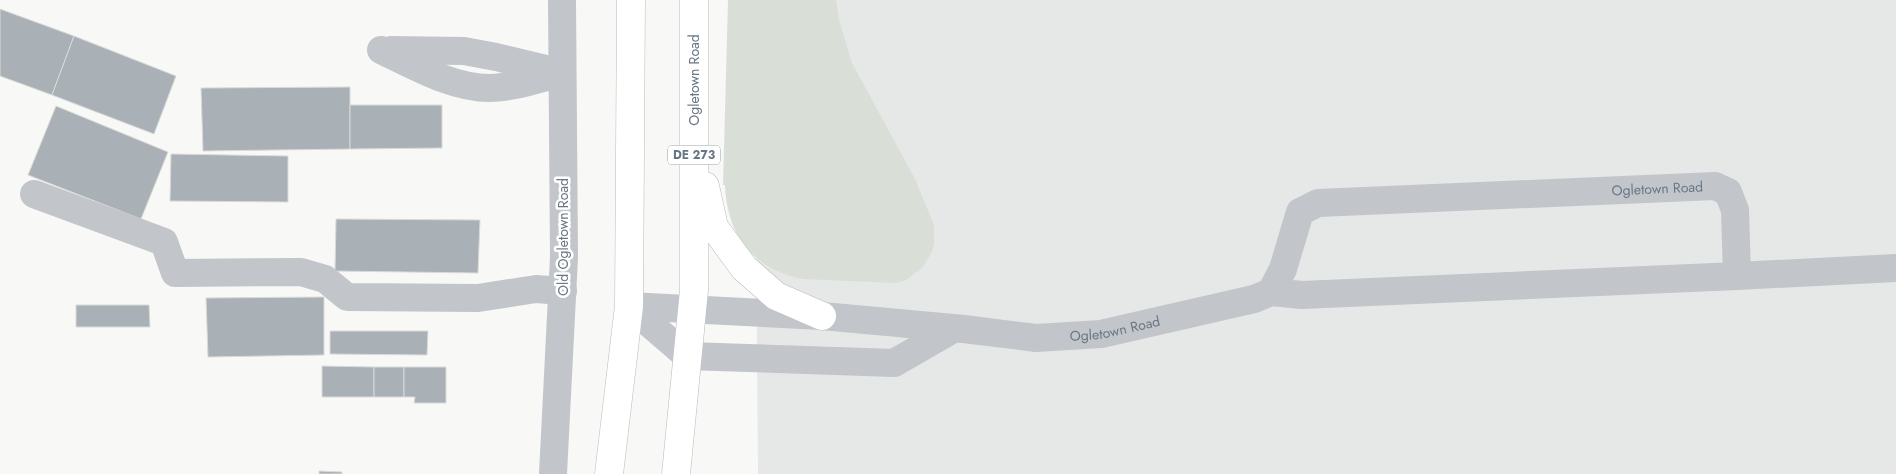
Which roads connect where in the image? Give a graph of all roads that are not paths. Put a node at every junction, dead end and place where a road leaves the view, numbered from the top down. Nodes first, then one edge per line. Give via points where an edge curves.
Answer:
1 (562, 0) edge
2 (631, 0) edge
3 (694, 0) edge
4 (562, 73) junction
5 (694, 140) junction
6 (34, 194) dead end
7 (1896, 268) edge
8 (1737, 276) junction
9 (563, 291) junction
10 (1271, 292) junction
11 (629, 306) junction
12 (692, 310) junction
13 (822, 316) junction
14 (953, 328) junction
15 (687, 356) junction
16 (552, 474) edge
17 (609, 474) edge
18 (676, 474) edge

1 - 4 street, Old Ogletown Road
2 - 11 main road
3 - 5 main road, Ogletown Road / DE 273
4 - 4 street via 464,51 381,50 469,87 492,88
4 - 9 street, Old Ogletown Road
5 - 12 main road, Ogletown Road / DE 273
5 - 13 main road via 714,227 744,268 776,296
6 - 9 street via 164,242 175,273 300,272 324,279 347,298 478,298 536,288
7 - 8 street
8 - 10 street, Ogletown Road via 1302,295
8 - 10 street, Ogletown Road via 1735,210 1728,192 1715,186 1318,203 1300,212 1283,270
9 - 16 street, Old Ogletown Road
10 - 14 street, Ogletown Road via 1254,299 1101,334 1036,338
11 - 12 street, Ogletown Road
11 - 15 street
11 - 17 main road
12 - 13 street, Ogletown Road
12 - 15 main road, Ogletown Road / DE 273
13 - 14 street, Ogletown Road
14 - 15 street via 894,363
15 - 18 main road, Ogletown Road / DE 273

